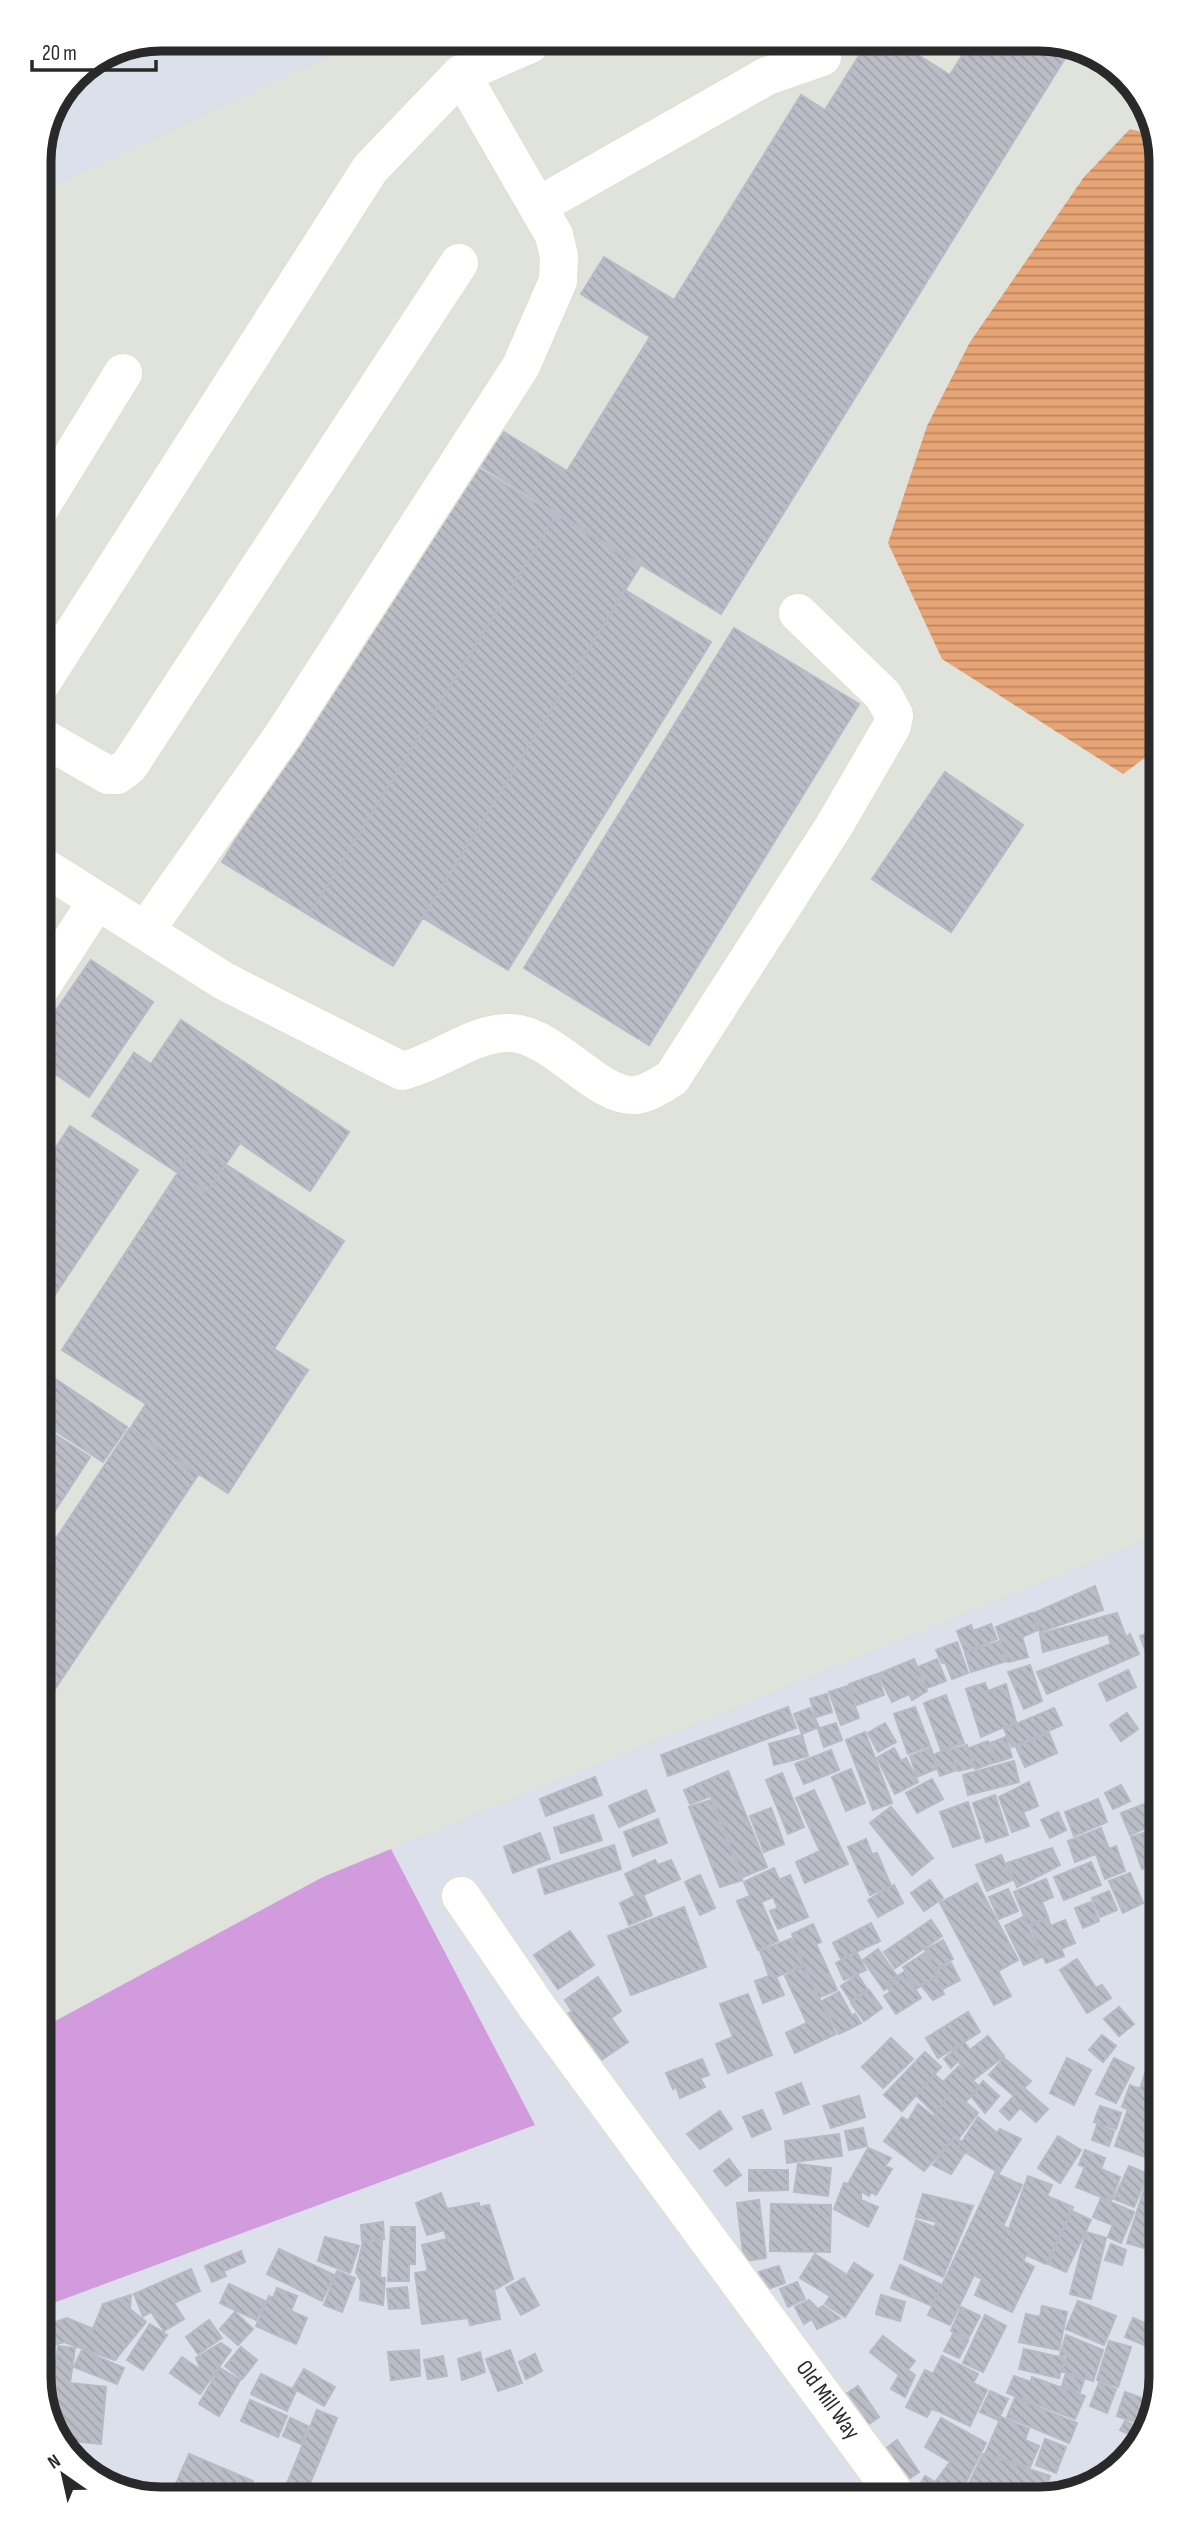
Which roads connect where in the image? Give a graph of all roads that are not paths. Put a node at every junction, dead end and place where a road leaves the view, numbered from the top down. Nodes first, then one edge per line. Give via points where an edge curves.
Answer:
1 (514, 51) edge
2 (822, 57) dead end
3 (461, 74) junction
4 (538, 206) junction
5 (459, 262) dead end
6 (123, 373) dead end
7 (51, 490) edge
8 (798, 613) dead end
9 (51, 668) edge
10 (51, 742) edge
11 (51, 871) edge
12 (97, 901) junction
13 (145, 931) junction
14 (51, 972) edge
15 (461, 1896) dead end
16 (890, 2487) edge

1 - 3 street
2 - 4 street via 767,76
3 - 4 street
3 - 9 street via 370,169
4 - 13 street via 554,235 558,281 521,366 283,735
5 - 10 street via 129,766 117,775 108,775
6 - 7 street
8 - 13 street via 883,695 894,715 892,726 834,826 672,1078 650,1091 617,1093 539,1041 514,1033 489,1033 437,1060 402,1071 224,981
11 - 12 street
12 - 13 street
12 - 14 street
15 - 16 street, Old Mill Way via 537,2007

